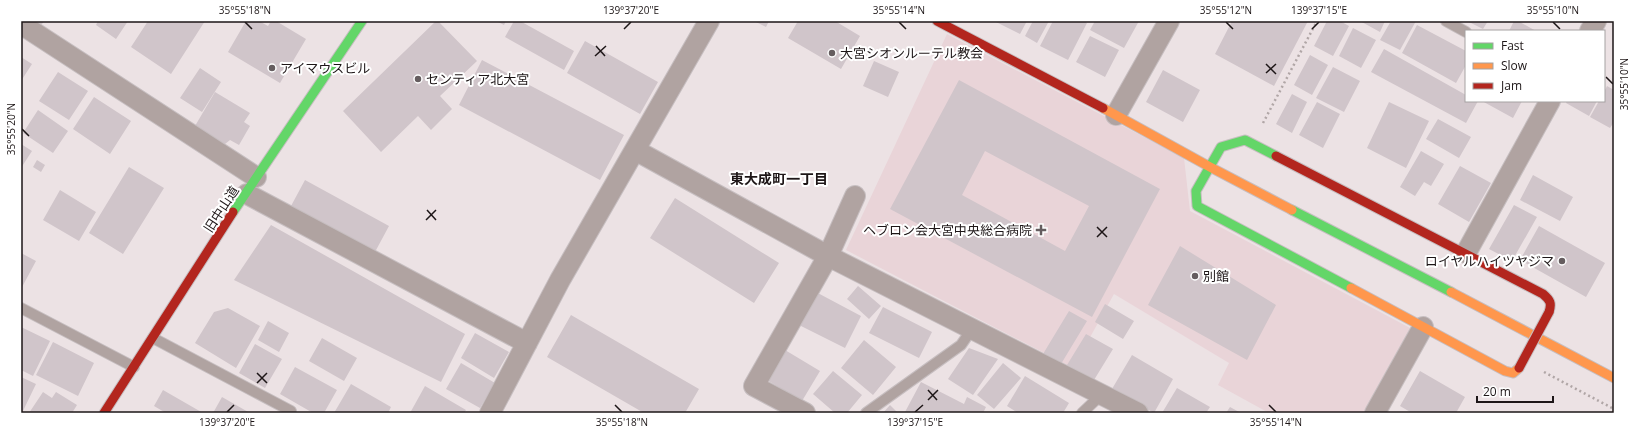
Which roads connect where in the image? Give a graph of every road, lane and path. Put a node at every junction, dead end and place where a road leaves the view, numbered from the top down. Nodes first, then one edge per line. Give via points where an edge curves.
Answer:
1 (362, 21) edge
2 (709, 21) edge
3 (937, 21) edge
4 (1169, 21) edge
5 (1317, 21) edge
6 (1446, 21) edge
7 (1596, 21) edge
8 (21, 24) edge
9 (1591, 30) edge
10 (1465, 31) edge
11 (1549, 102) edge
12 (1116, 115) junction
13 (1253, 143) junction
14 (635, 150) junction
15 (1210, 167) junction
16 (252, 186) junction
17 (855, 196) dead end
18 (1466, 253) junction
19 (828, 256) junction
20 (21, 308) edge
21 (1423, 327) junction
22 (972, 329) junction
23 (153, 338) junction
24 (527, 343) junction
25 (134, 367) junction
26 (1614, 378) edge
27 (1102, 395) junction
28 (291, 411) dead end
29 (104, 413) edge
30 (490, 413) edge
31 (805, 413) edge
32 (866, 413) edge
33 (1082, 413) edge
34 (1138, 413) edge
35 (1375, 413) edge

1 - 16 street, 旧中山道
2 - 14 street
3 - 12 street
4 - 12 street
5 - 13 path
6 - 10 lane
7 - 9 street
8 - 16 street
11 - 18 street
12 - 15 street
13 - 15 street via 1245,140 1221,148
13 - 18 street
14 - 19 street
14 - 24 street
15 - 21 street via 1196,191 1197,206
15 - 26 street
16 - 23 street, 旧中山道
16 - 24 street
17 - 19 street
18 - 21 street, bridge via 1549,298 1549,312 1520,368 1511,374
19 - 22 street
19 - 31 street via 754,386
20 - 25 lane
21 - 35 street
22 - 27 street
22 - 32 lane via 961,345
23 - 25 street, 旧中山道
23 - 28 lane
24 - 30 street
25 - 29 street, 旧中山道
27 - 33 lane
27 - 34 street

